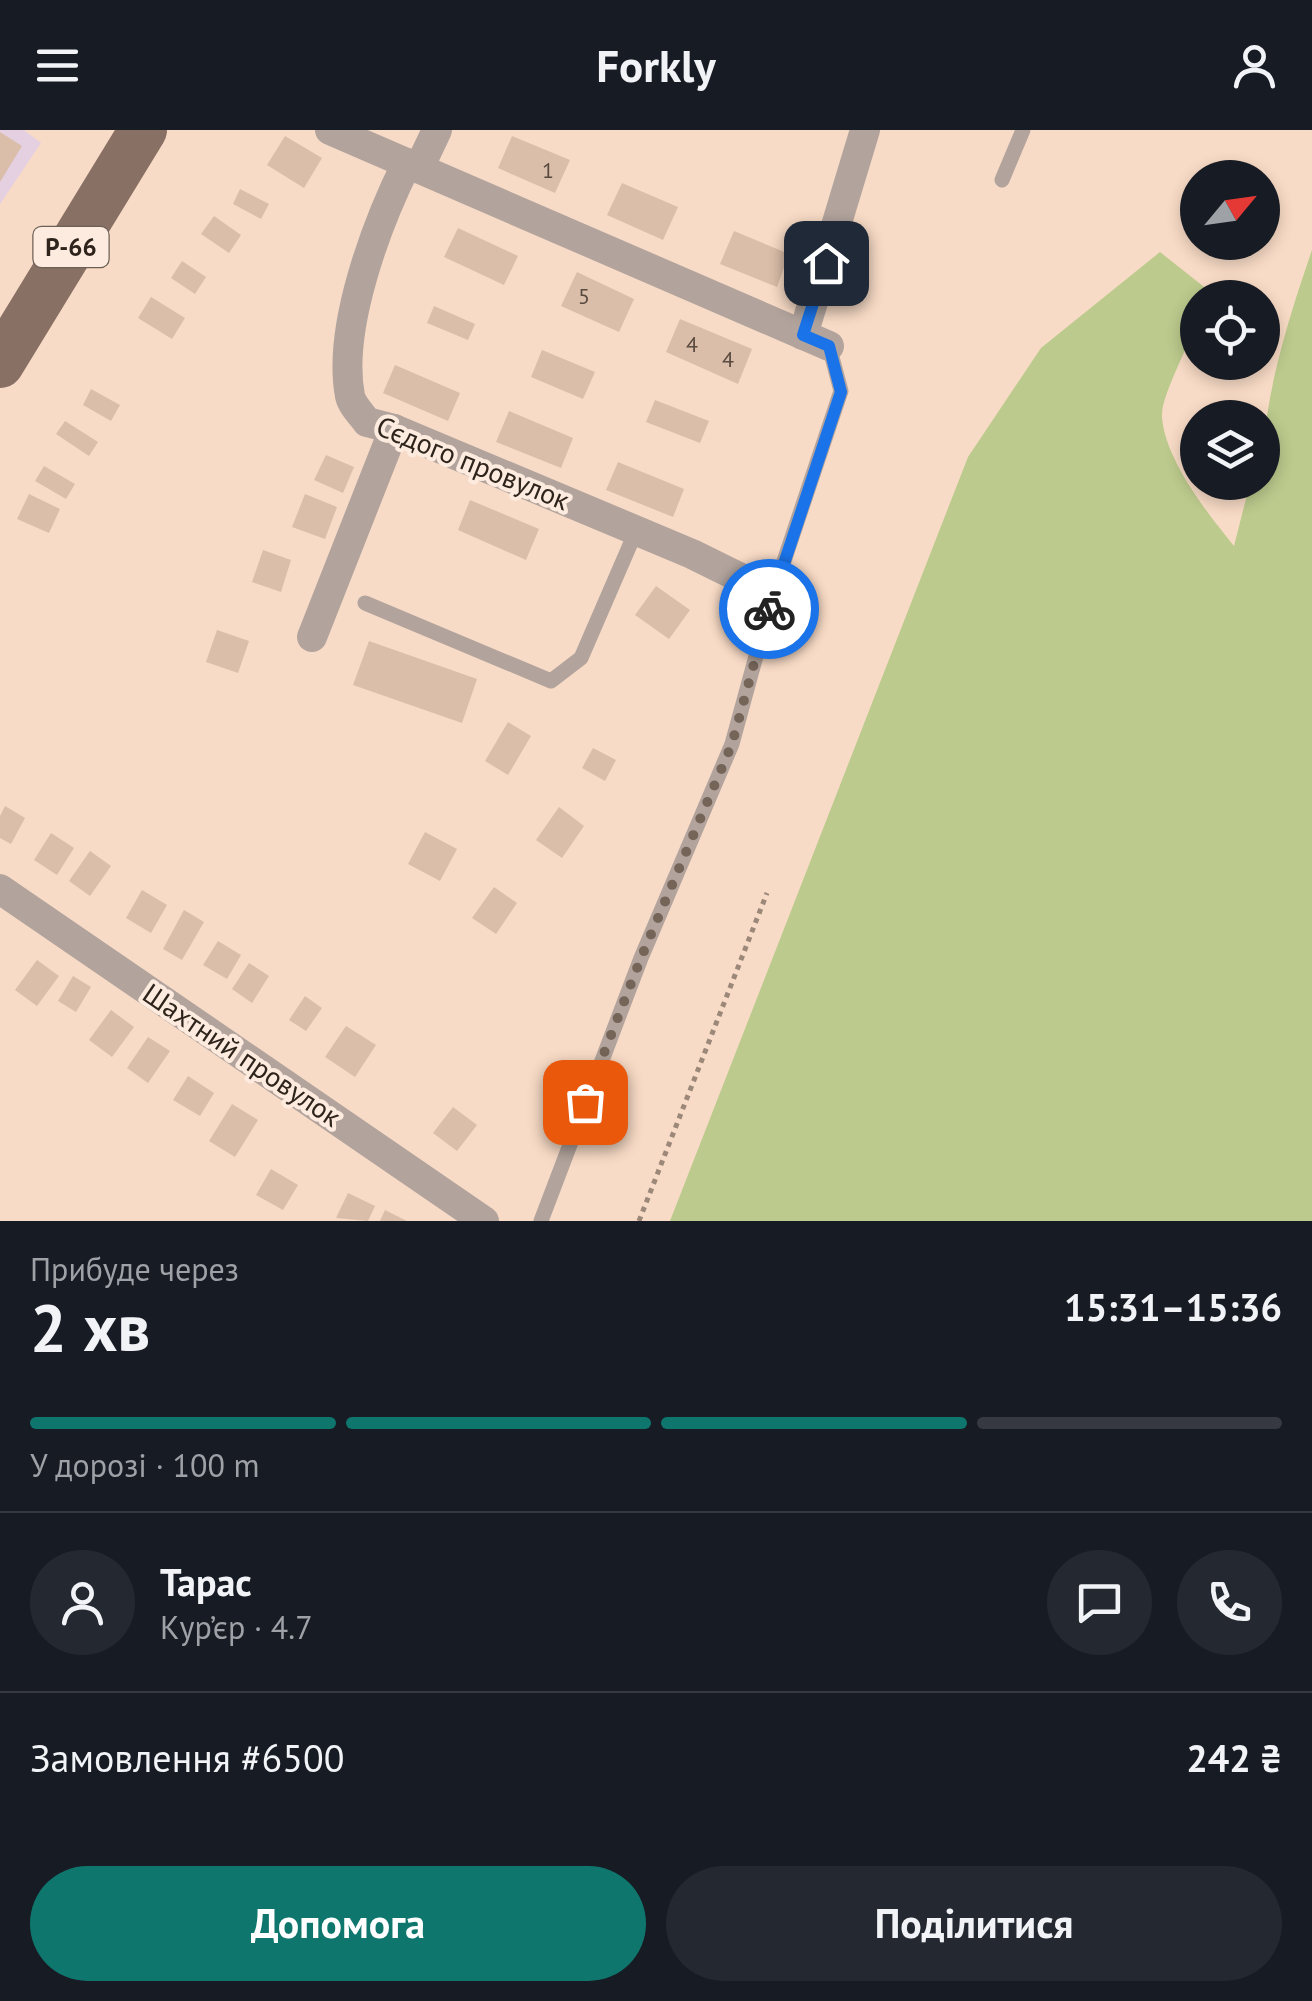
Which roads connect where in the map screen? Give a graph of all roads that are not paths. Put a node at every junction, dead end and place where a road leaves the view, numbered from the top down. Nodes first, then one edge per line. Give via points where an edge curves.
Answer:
1 (142, 130) edge
2 (330, 130) edge
3 (437, 130) edge
4 (865, 130) edge
5 (1023, 130) edge
6 (413, 166) junction
7 (1002, 180) dead end
8 (816, 340) junction
9 (1, 362) edge
10 (394, 428) junction
11 (636, 531) junction
12 (773, 594) junction
13 (365, 603) dead end
14 (312, 637) dead end
15 (0, 889) edge
16 (484, 1221) edge
17 (541, 1221) edge

1 - 9 main road, Р-66
2 - 6 street
3 - 6 street, Сєдого провулок
4 - 8 street
5 - 7 lane
6 - 8 street
6 - 10 street, Сєдого провулок via 380,218 358,292 350,359 350,399 367,422
8 - 12 lane via 841,392
10 - 11 street, Сєдого провулок
10 - 14 street
11 - 12 street, Сєдого провулок
11 - 13 lane via 582,658 551,681
12 - 17 lane via 732,744
15 - 16 street, Шахтний провулок

